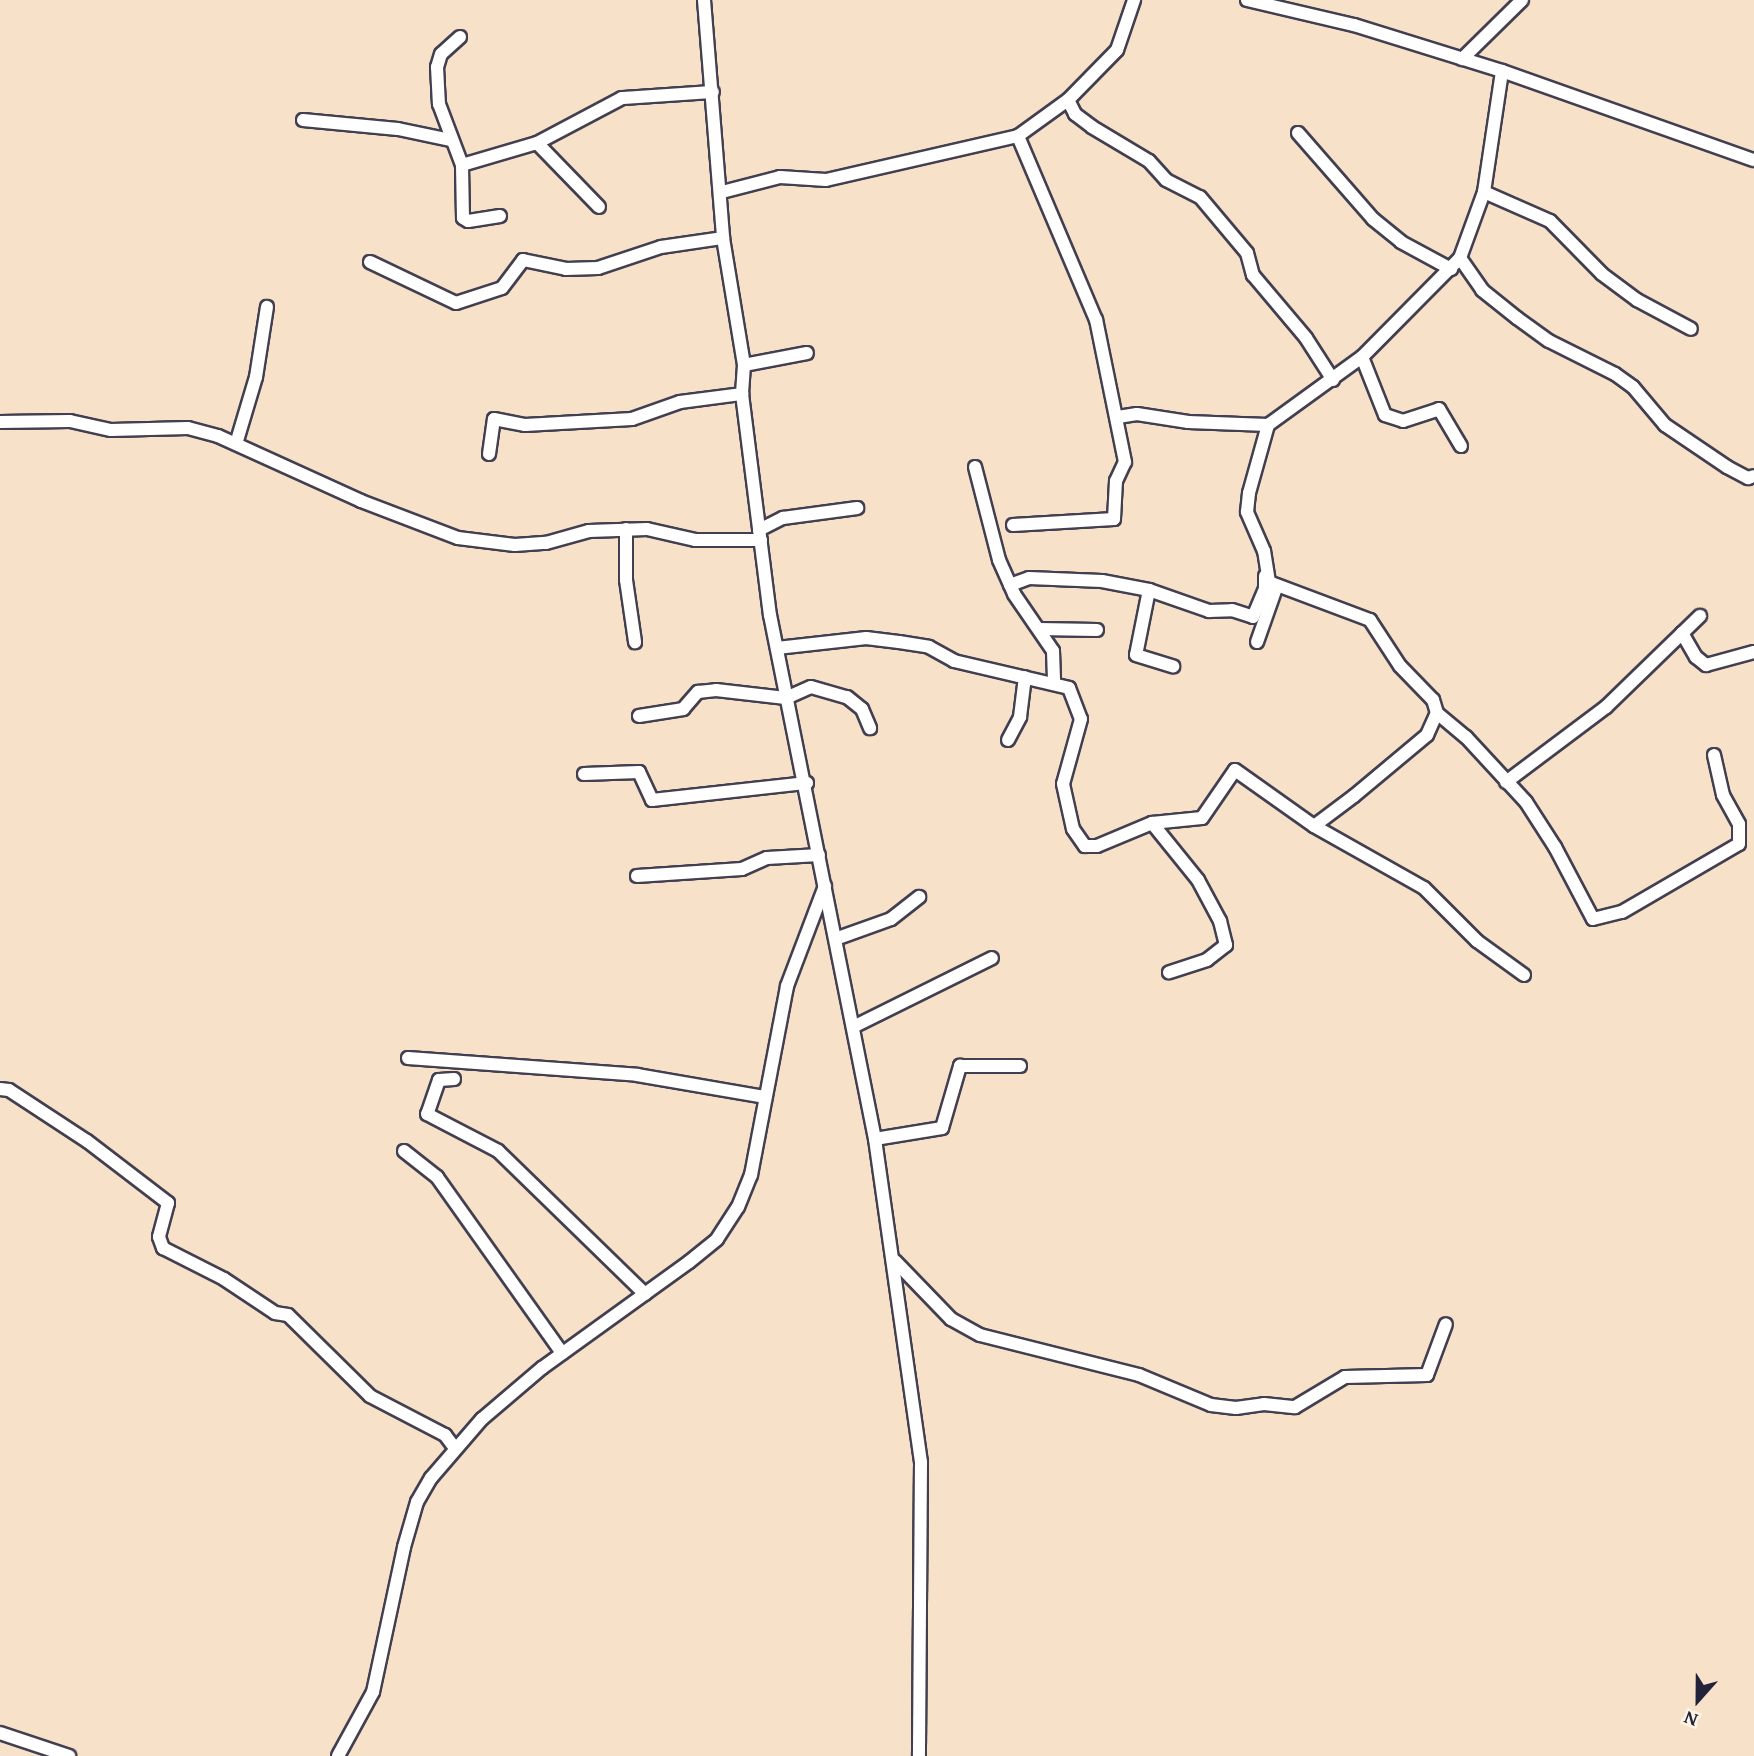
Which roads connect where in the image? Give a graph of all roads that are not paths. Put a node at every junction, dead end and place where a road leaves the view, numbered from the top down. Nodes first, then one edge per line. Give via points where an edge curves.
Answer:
1 (704, 0) edge
2 (1134, 0) edge
3 (1247, 0) edge
4 (1522, 0) edge
5 (460, 37) dead end
6 (1462, 59) junction
7 (1503, 71) junction
8 (713, 92) junction
9 (1068, 100) junction
10 (303, 120) dead end
11 (1298, 133) dead end
12 (1018, 136) junction
13 (450, 139) junction
14 (537, 143) junction
15 (1754, 160) edge
16 (462, 165) junction
17 (722, 192) junction
18 (1484, 192) junction
19 (599, 207) dead end
20 (500, 216) dead end
21 (723, 238) junction
22 (1460, 258) junction
23 (370, 262) dead end
24 (1451, 270) junction
25 (267, 307) dead end
26 (1691, 329) dead end
27 (807, 353) dead end
28 (1362, 357) junction
29 (744, 365) junction
30 (1333, 380) junction
31 (742, 394) junction
32 (1118, 417) junction
33 (0, 422) edge
34 (1268, 425) junction
35 (236, 444) junction
36 (1461, 446) dead end
37 (489, 454) dead end
38 (975, 467) dead end
39 (1754, 476) edge
40 (857, 508) dead end
41 (1013, 525) dead end
42 (626, 529) junction
43 (760, 535) junction
44 (1264, 570) junction
45 (1010, 585) junction
46 (1276, 588) junction
47 (1149, 590) junction
48 (1700, 616) dead end
49 (1039, 629) junction
50 (1097, 630) dead end
51 (1682, 633) junction
52 (635, 642) dead end
53 (1257, 642) dead end
54 (777, 648) junction
55 (1754, 652) edge
56 (1173, 666) dead end
57 (1024, 677) junction
58 (1054, 682) junction
59 (786, 698) junction
60 (1437, 713) junction
61 (639, 716) dead end
62 (870, 728) dead end
63 (1008, 740) dead end
64 (1714, 755) dead end
65 (584, 774) dead end
66 (1506, 782) junction
67 (807, 783) junction
68 (1152, 823) junction
69 (1314, 826) junction
70 (819, 855) junction
71 (637, 876) dead end
72 (825, 886) junction
73 (919, 897) dead end
74 (838, 938) junction
75 (992, 958) dead end
76 (1169, 972) dead end
77 (1524, 975) dead end
78 (853, 1027) junction
79 (408, 1058) dead end
80 (1020, 1066) dead end
81 (454, 1079) dead end
82 (0, 1088) edge
83 (764, 1097) junction
84 (875, 1139) junction
85 (404, 1151) dead end
86 (895, 1261) junction
87 (645, 1294) junction
88 (1446, 1324) dead end
89 (562, 1353) junction
90 (454, 1447) junction
91 (0, 1733) edge
92 (68, 1756) edge
93 (338, 1756) edge
94 (919, 1756) edge

1 - 8 street
2 - 9 street via 1117,50
3 - 6 street via 1354,24
4 - 6 street
5 - 13 street via 441,54 437,67 439,104
6 - 7 street
7 - 15 street
7 - 18 street
8 - 14 street via 622,98
8 - 17 street
9 - 12 street
9 - 30 street via 1091,127 1149,161 1166,180 1200,197 1247,253 1253,275 1306,338
10 - 13 street
11 - 24 street via 1373,219
12 - 17 street via 826,180 780,177
12 - 32 street via 1085,291 1105,350
13 - 16 street
14 - 16 street
14 - 19 street
16 - 20 street via 463,218 468,222
17 - 21 street
18 - 22 street
18 - 26 street via 1550,221 1602,274 1637,300
21 - 23 street via 661,247 598,268 566,269 523,260 502,288 456,303
21 - 29 street
22 - 24 street
22 - 39 street via 1482,290 1517,318 1549,341 1615,374 1633,387 1665,425 1748,478
24 - 28 street
25 - 35 street via 256,377
27 - 29 street
28 - 30 street
28 - 36 street via 1385,415 1403,421 1439,409
29 - 31 street
30 - 34 street
31 - 37 street via 680,402 632,419 525,425 494,419
31 - 43 street
32 - 34 street via 1137,414 1188,422
32 - 41 street via 1125,462 1116,481 1114,519
33 - 35 street via 70,421 111,430 188,428
34 - 44 street via 1247,512 1264,551
35 - 42 street via 361,501 458,538 515,545
38 - 45 street
40 - 43 street via 783,518
42 - 43 street via 695,540
42 - 52 street via 626,580
43 - 54 street
44 - 46 street
44 - 47 street via 1265,589 1253,617 1209,611
45 - 47 street via 1029,578 1056,577
45 - 49 street
46 - 53 street
46 - 60 street via 1370,620 1400,666 1423,685
47 - 56 street via 1136,655
48 - 51 street
49 - 50 street via 1083,626
49 - 58 street via 1052,651
51 - 55 street via 1706,665
51 - 66 street via 1606,707
54 - 57 street via 866,638 929,647 954,661
54 - 59 street
57 - 58 street
57 - 63 street via 1020,717
58 - 68 street via 1069,688 1081,719 1063,784 1077,840 1097,846
59 - 61 street via 698,692 683,709
59 - 62 street via 811,687 837,691 862,709
59 - 67 street
60 - 66 street via 1466,737
60 - 69 street via 1427,735
64 - 66 street via 1723,795 1740,824 1739,844 1622,912 1592,919 1555,846 1526,802
65 - 67 street via 639,772 652,800
67 - 70 street
68 - 69 street via 1202,818 1235,770
68 - 76 street via 1198,880 1220,921 1226,945 1207,960
69 - 77 street via 1424,888 1459,925
70 - 71 street via 767,858 742,869
70 - 72 street
72 - 74 street
72 - 83 street via 787,986
73 - 74 street via 891,919
74 - 78 street
75 - 78 street
78 - 84 street
79 - 83 street via 636,1075
80 - 84 street via 960,1066 943,1128
81 - 87 street via 439,1080 427,1114 498,1151
82 - 90 street via 88,1141 168,1203 159,1237 163,1248 224,1279 275,1313 288,1315 370,1396 445,1435
83 - 87 street via 751,1175 738,1207 716,1239
84 - 86 street
85 - 89 street via 437,1177
86 - 88 street via 951,1319 980,1335 1139,1375 1211,1405 1236,1408 1264,1404 1295,1408 1345,1377 1427,1375
86 - 94 street via 924,1513
87 - 89 street
89 - 90 street
90 - 93 street via 417,1502 373,1692
91 - 92 street

